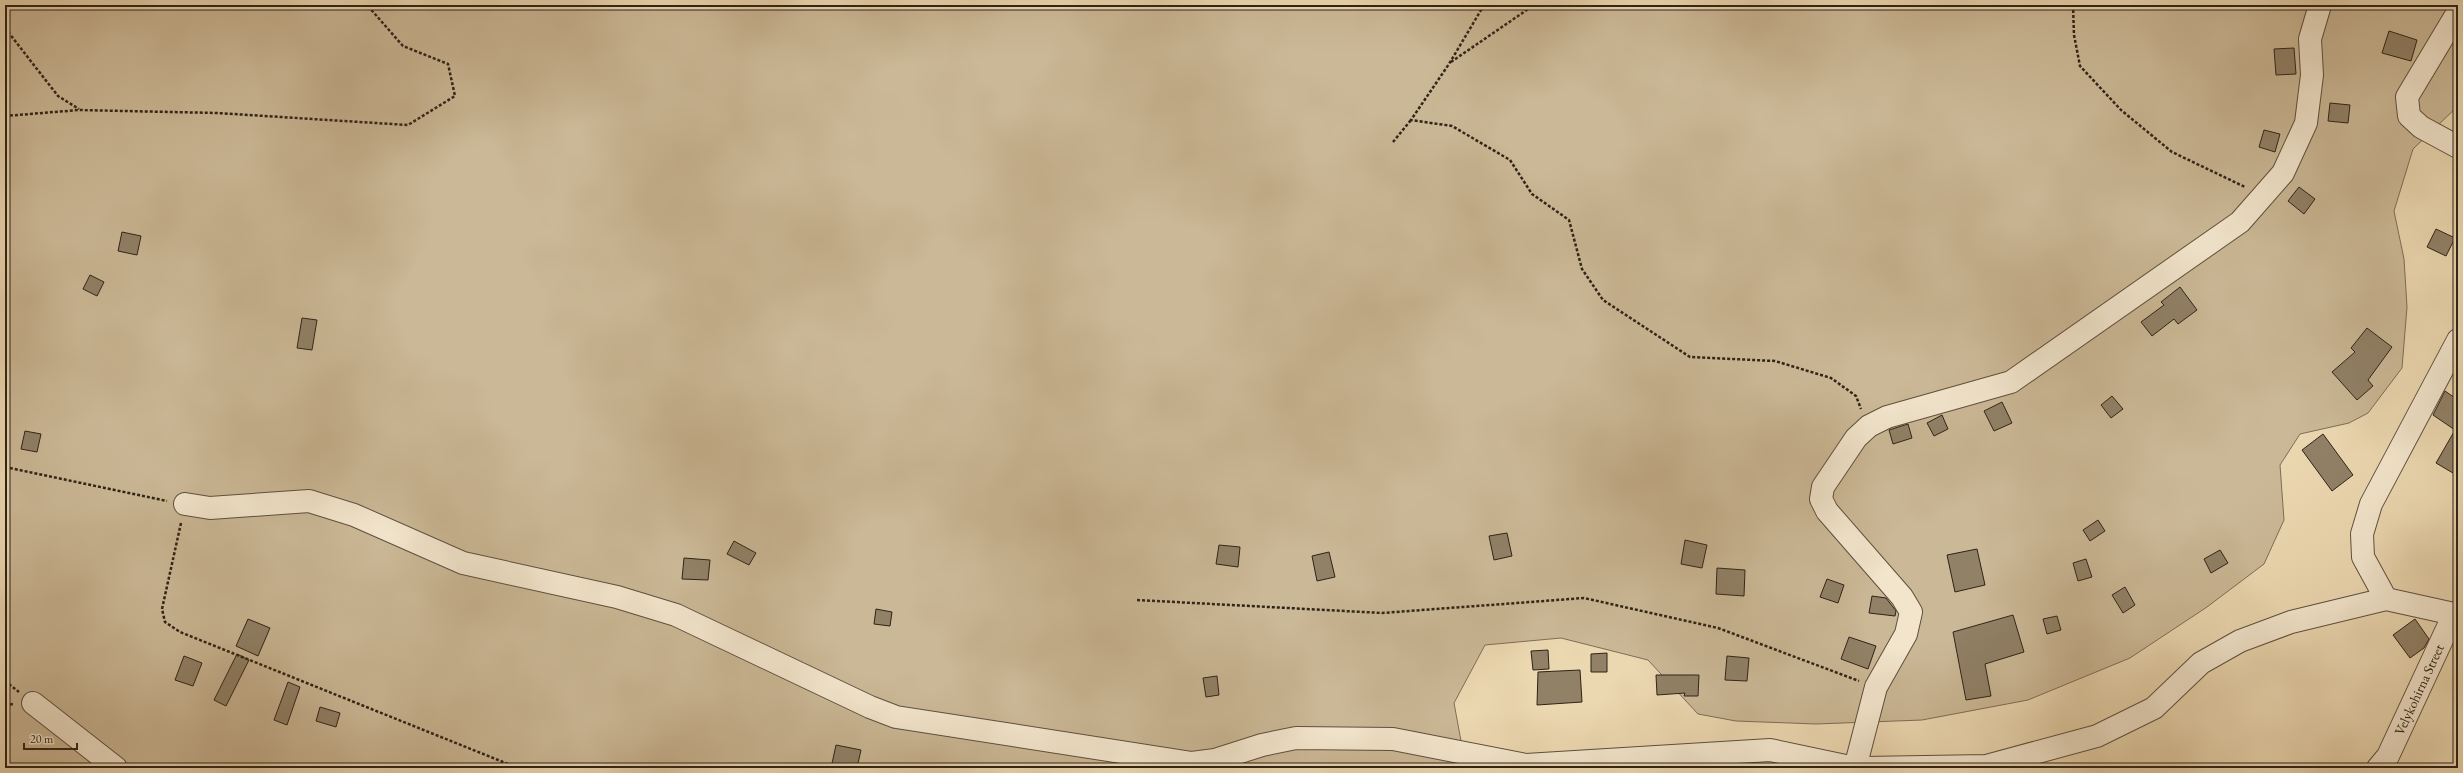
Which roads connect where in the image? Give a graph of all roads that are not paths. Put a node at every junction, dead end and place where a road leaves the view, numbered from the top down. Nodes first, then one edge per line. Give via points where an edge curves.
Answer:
1 (2320, 5) edge
2 (2458, 12) edge
3 (2458, 147) edge
4 (2458, 340) edge
5 (185, 504) road end
6 (2386, 599) junction
7 (2456, 613) edge
8 (33, 703) dead end
9 (1986, 767) edge
10 (116, 768) edge
11 (1855, 768) edge
12 (1863, 768) edge
13 (2378, 768) edge

1 - 11 street via 2310,39 2312,75 2306,123 2283,173 2240,222 2011,382 1887,417 1869,426 1856,438 1823,487 1821,499 1827,511 1902,597 1911,612 1906,634 1876,687
2 - 3 street via 2407,96 2409,116 2421,127
4 - 6 street via 2371,504 2362,534 2363,557
5 - 11 street via 210,508 309,501 354,515 463,563 617,597 676,615 896,717 1192,762 1215,760 1262,744 1296,738 1393,739 1526,765 1770,750
6 - 7 street
6 - 9 street via 2291,622 2240,641 2201,663 2147,712 2097,736
7 - 13 street, Velykohirna Street via 2388,756
8 - 10 street
9 - 12 street

